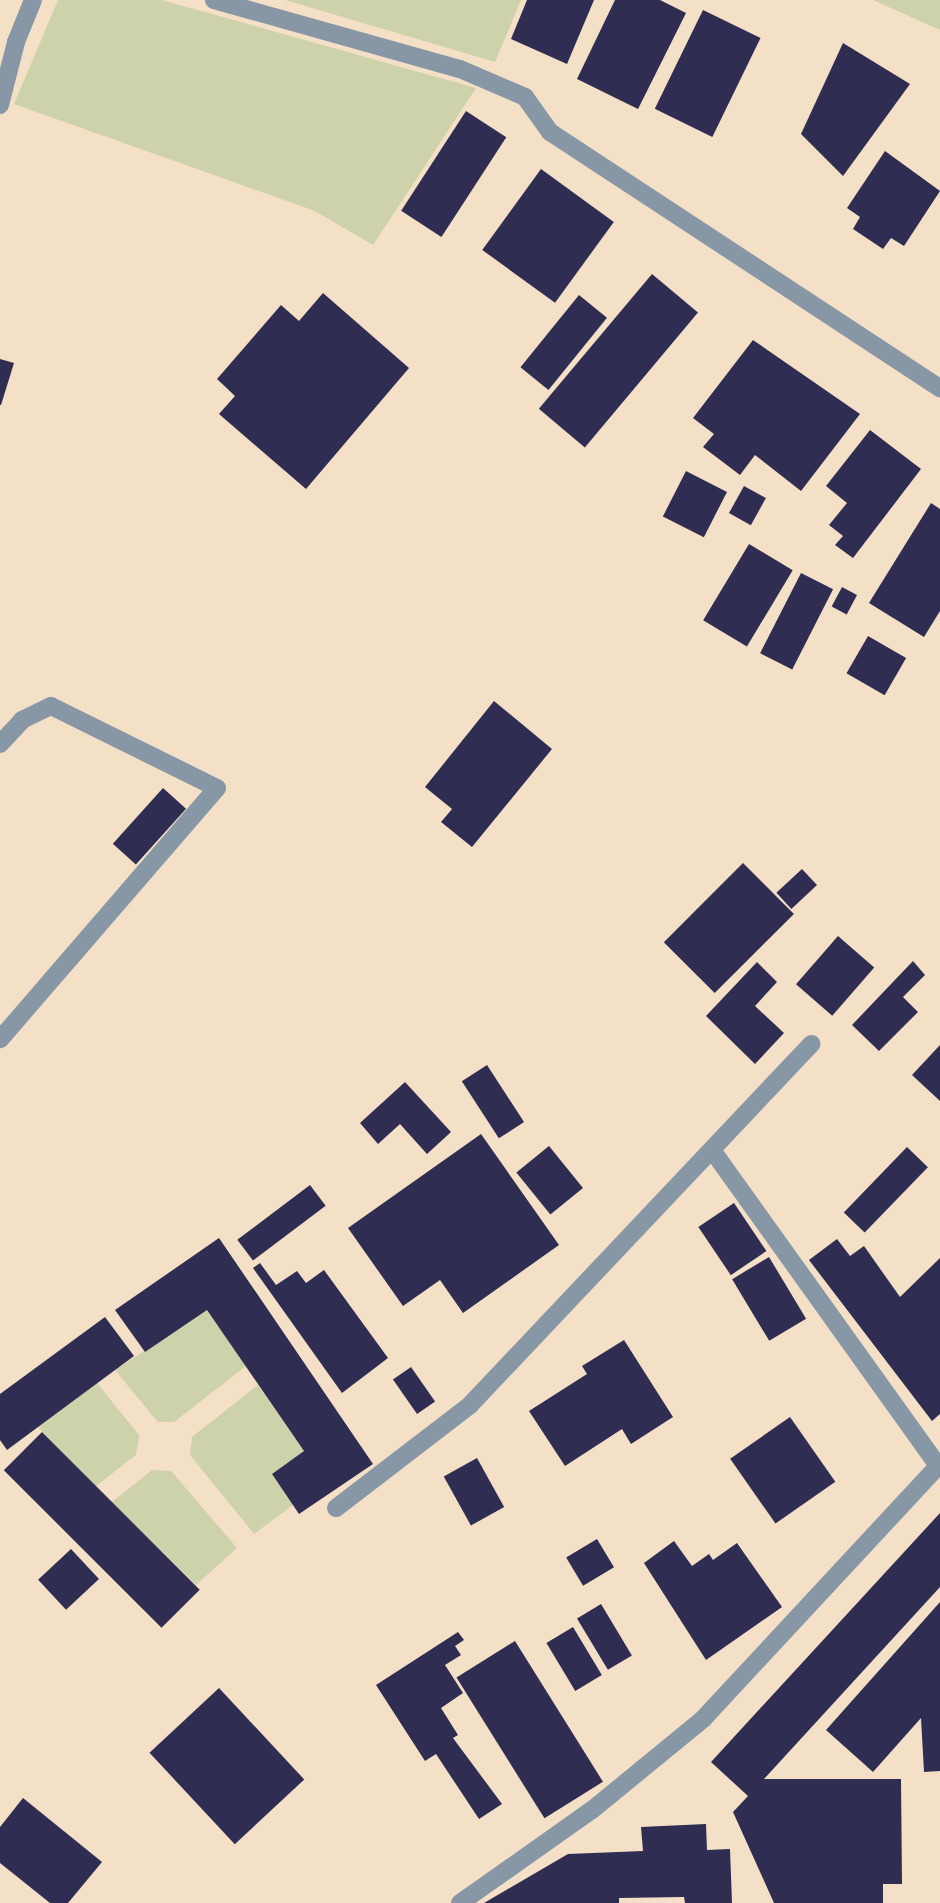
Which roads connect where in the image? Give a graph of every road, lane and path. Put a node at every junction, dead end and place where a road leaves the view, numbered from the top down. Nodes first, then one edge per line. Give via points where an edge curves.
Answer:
1 (33, 0) edge
2 (214, 0) edge
3 (0, 105) edge
4 (940, 388) edge
5 (0, 744) edge
6 (0, 1039) edge
7 (811, 1044) dead end
8 (712, 1150) junction
9 (939, 1465) edge
10 (336, 1508) dead end
11 (460, 1903) edge

1 - 3 street via 16,41
2 - 4 street via 460,69 525,97 550,132
5 - 6 street via 22,720 51,706 217,788
7 - 8 street
8 - 9 street
8 - 10 street via 470,1405
9 - 11 street via 703,1719 593,1810

